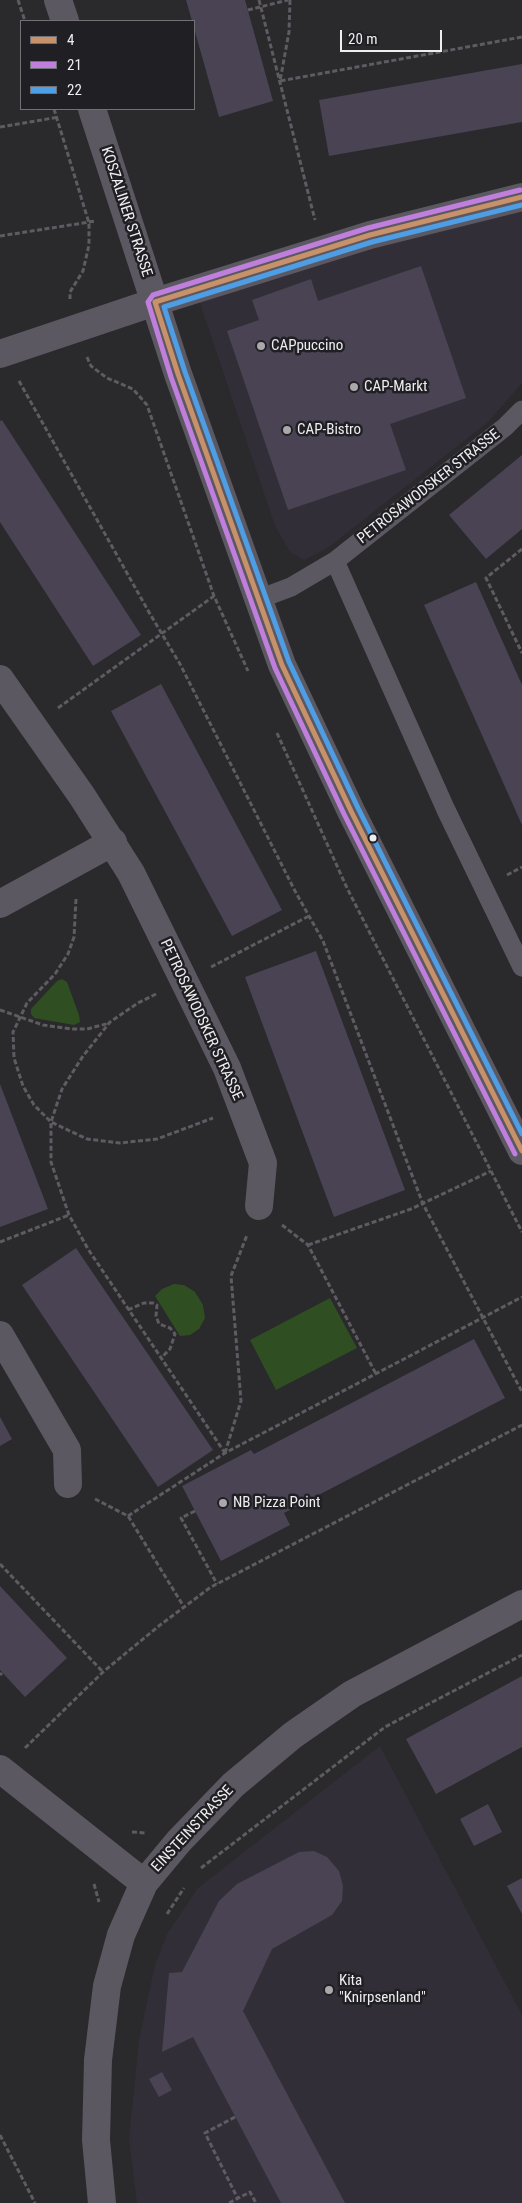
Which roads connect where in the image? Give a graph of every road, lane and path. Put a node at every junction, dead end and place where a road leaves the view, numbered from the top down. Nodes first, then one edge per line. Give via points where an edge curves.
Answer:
1 (18, 0) edge
2 (58, 0) edge
3 (259, 0) edge
4 (289, 0) edge
5 (261, 7) junction
6 (248, 10) dead end
7 (25, 20) edge
8 (65, 20) edge
9 (522, 37) edge
10 (280, 81) junction
11 (93, 110) edge
12 (0, 127) edge
13 (522, 196) edge
14 (127, 215) junction
15 (0, 236) edge
16 (323, 250) junction
17 (155, 302) junction
18 (4, 352) edge
19 (522, 410) edge
20 (522, 549) edge
21 (335, 561) junction
22 (214, 596) dead end
23 (259, 600) junction
24 (161, 633) junction
25 (522, 653) edge
26 (0, 679) edge
27 (32, 725) junction
28 (113, 842) junction
29 (76, 863) junction
30 (0, 904) edge
31 (309, 916) junction
32 (522, 967) edge
33 (184, 981) junction
34 (0, 1010) edge
35 (20, 1016) junction
36 (110, 1022) junction
37 (241, 1105) junction
38 (51, 1122) junction
39 (522, 1151) edge
40 (491, 1171) dead end
41 (423, 1204) junction
42 (259, 1206) joint
43 (69, 1214) junction
44 (0, 1242) edge
45 (522, 1297) edge
46 (128, 1310) junction
47 (482, 1318) junction
48 (0, 1335) edge
49 (161, 1358) junction
50 (376, 1374) junction
51 (522, 1392) edge
52 (522, 1425) edge
53 (224, 1453) junction
54 (68, 1484) joint
55 (195, 1511) dead end
56 (128, 1516) junction
57 (0, 1564) edge
58 (217, 1584) junction
59 (522, 1604) edge
60 (184, 1607) junction
61 (522, 1655) edge
62 (103, 1672) junction
63 (0, 1769) edge
64 (129, 1832) dead end
65 (148, 1833) dead end
66 (194, 1874) dead end
67 (189, 1881) dead end
68 (144, 1883) junction
69 (163, 1920) dead end
70 (235, 2117) dead end
71 (0, 2135) edge
72 (238, 2199) junction
73 (34, 2203) edge
74 (102, 2203) edge
75 (229, 2203) edge
76 (256, 2203) edge

1 - 7 path
2 - 8 street
3 - 5 path
4 - 5 path
4 - 10 path via 289,32
5 - 6 path
5 - 10 path
9 - 10 path
10 - 16 path
11 - 12 path
11 - 14 street, KOSZALINER STRASSE
13 - 16 street
14 - 15 path
14 - 17 street, KOSZALINER STRASSE
16 - 17 street
17 - 18 street
17 - 23 street, KOSZALINER STRASSE
18 - 24 path
19 - 21 lane, PETROSAWODSKER STRASSE via 505,427
20 - 25 path via 486,578
21 - 23 lane via 291,587
21 - 32 lane via 446,810
22 - 24 path
23 - 39 street, KOSZALINER STRASSE via 282,665 351,811
24 - 27 path
24 - 31 path
26 - 27 street, PETROSAWODSKER STRASSE
27 - 28 street, PETROSAWODSKER STRASSE
28 - 29 street
28 - 33 street, PETROSAWODSKER STRASSE
29 - 30 street
29 - 35 path via 74,937 68,954
31 - 33 path
31 - 41 path via 324,942
33 - 36 path via 138,1003
33 - 37 street, PETROSAWODSKER STRASSE via 227,1068
34 - 35 path
35 - 36 path via 43,1025 71,1029 87,1029
35 - 38 path via 13,1032 14,1058 23,1086 34,1105
36 - 38 path via 62,1089
37 - 38 path via 200,1125 157,1139 120,1142 86,1139
37 - 42 street, PETROSAWODSKER STRASSE via 263,1163
38 - 43 path via 50,1162
40 - 41 path
41 - 47 path
41 - 50 path via 308,1246
42 - 53 path via 231,1276 241,1401
43 - 44 path
43 - 46 path
45 - 47 path
46 - 49 path
46 - 49 path via 144,1303 156,1305 159,1324 175,1334 170,1349
47 - 50 path
47 - 51 path
48 - 54 street via 67,1450
49 - 53 path
50 - 53 path
52 - 58 path
53 - 56 path
54 - 56 path
55 - 58 path via 181,1518
56 - 60 path
57 - 62 path
58 - 60 path
59 - 68 street, EINSTEINSTRASSE via 352,1694 293,1735 233,1785
60 - 62 path
61 - 66 path via 385,1727
62 - 63 path
63 - 68 street
64 - 65 path
67 - 69 path
68 - 74 street, EINSTEINSTRASSE via 120,1935 106,1995 98,2060 96,2140
70 - 72 path via 205,2133
71 - 73 path
72 - 75 path
72 - 76 path via 250,2192

